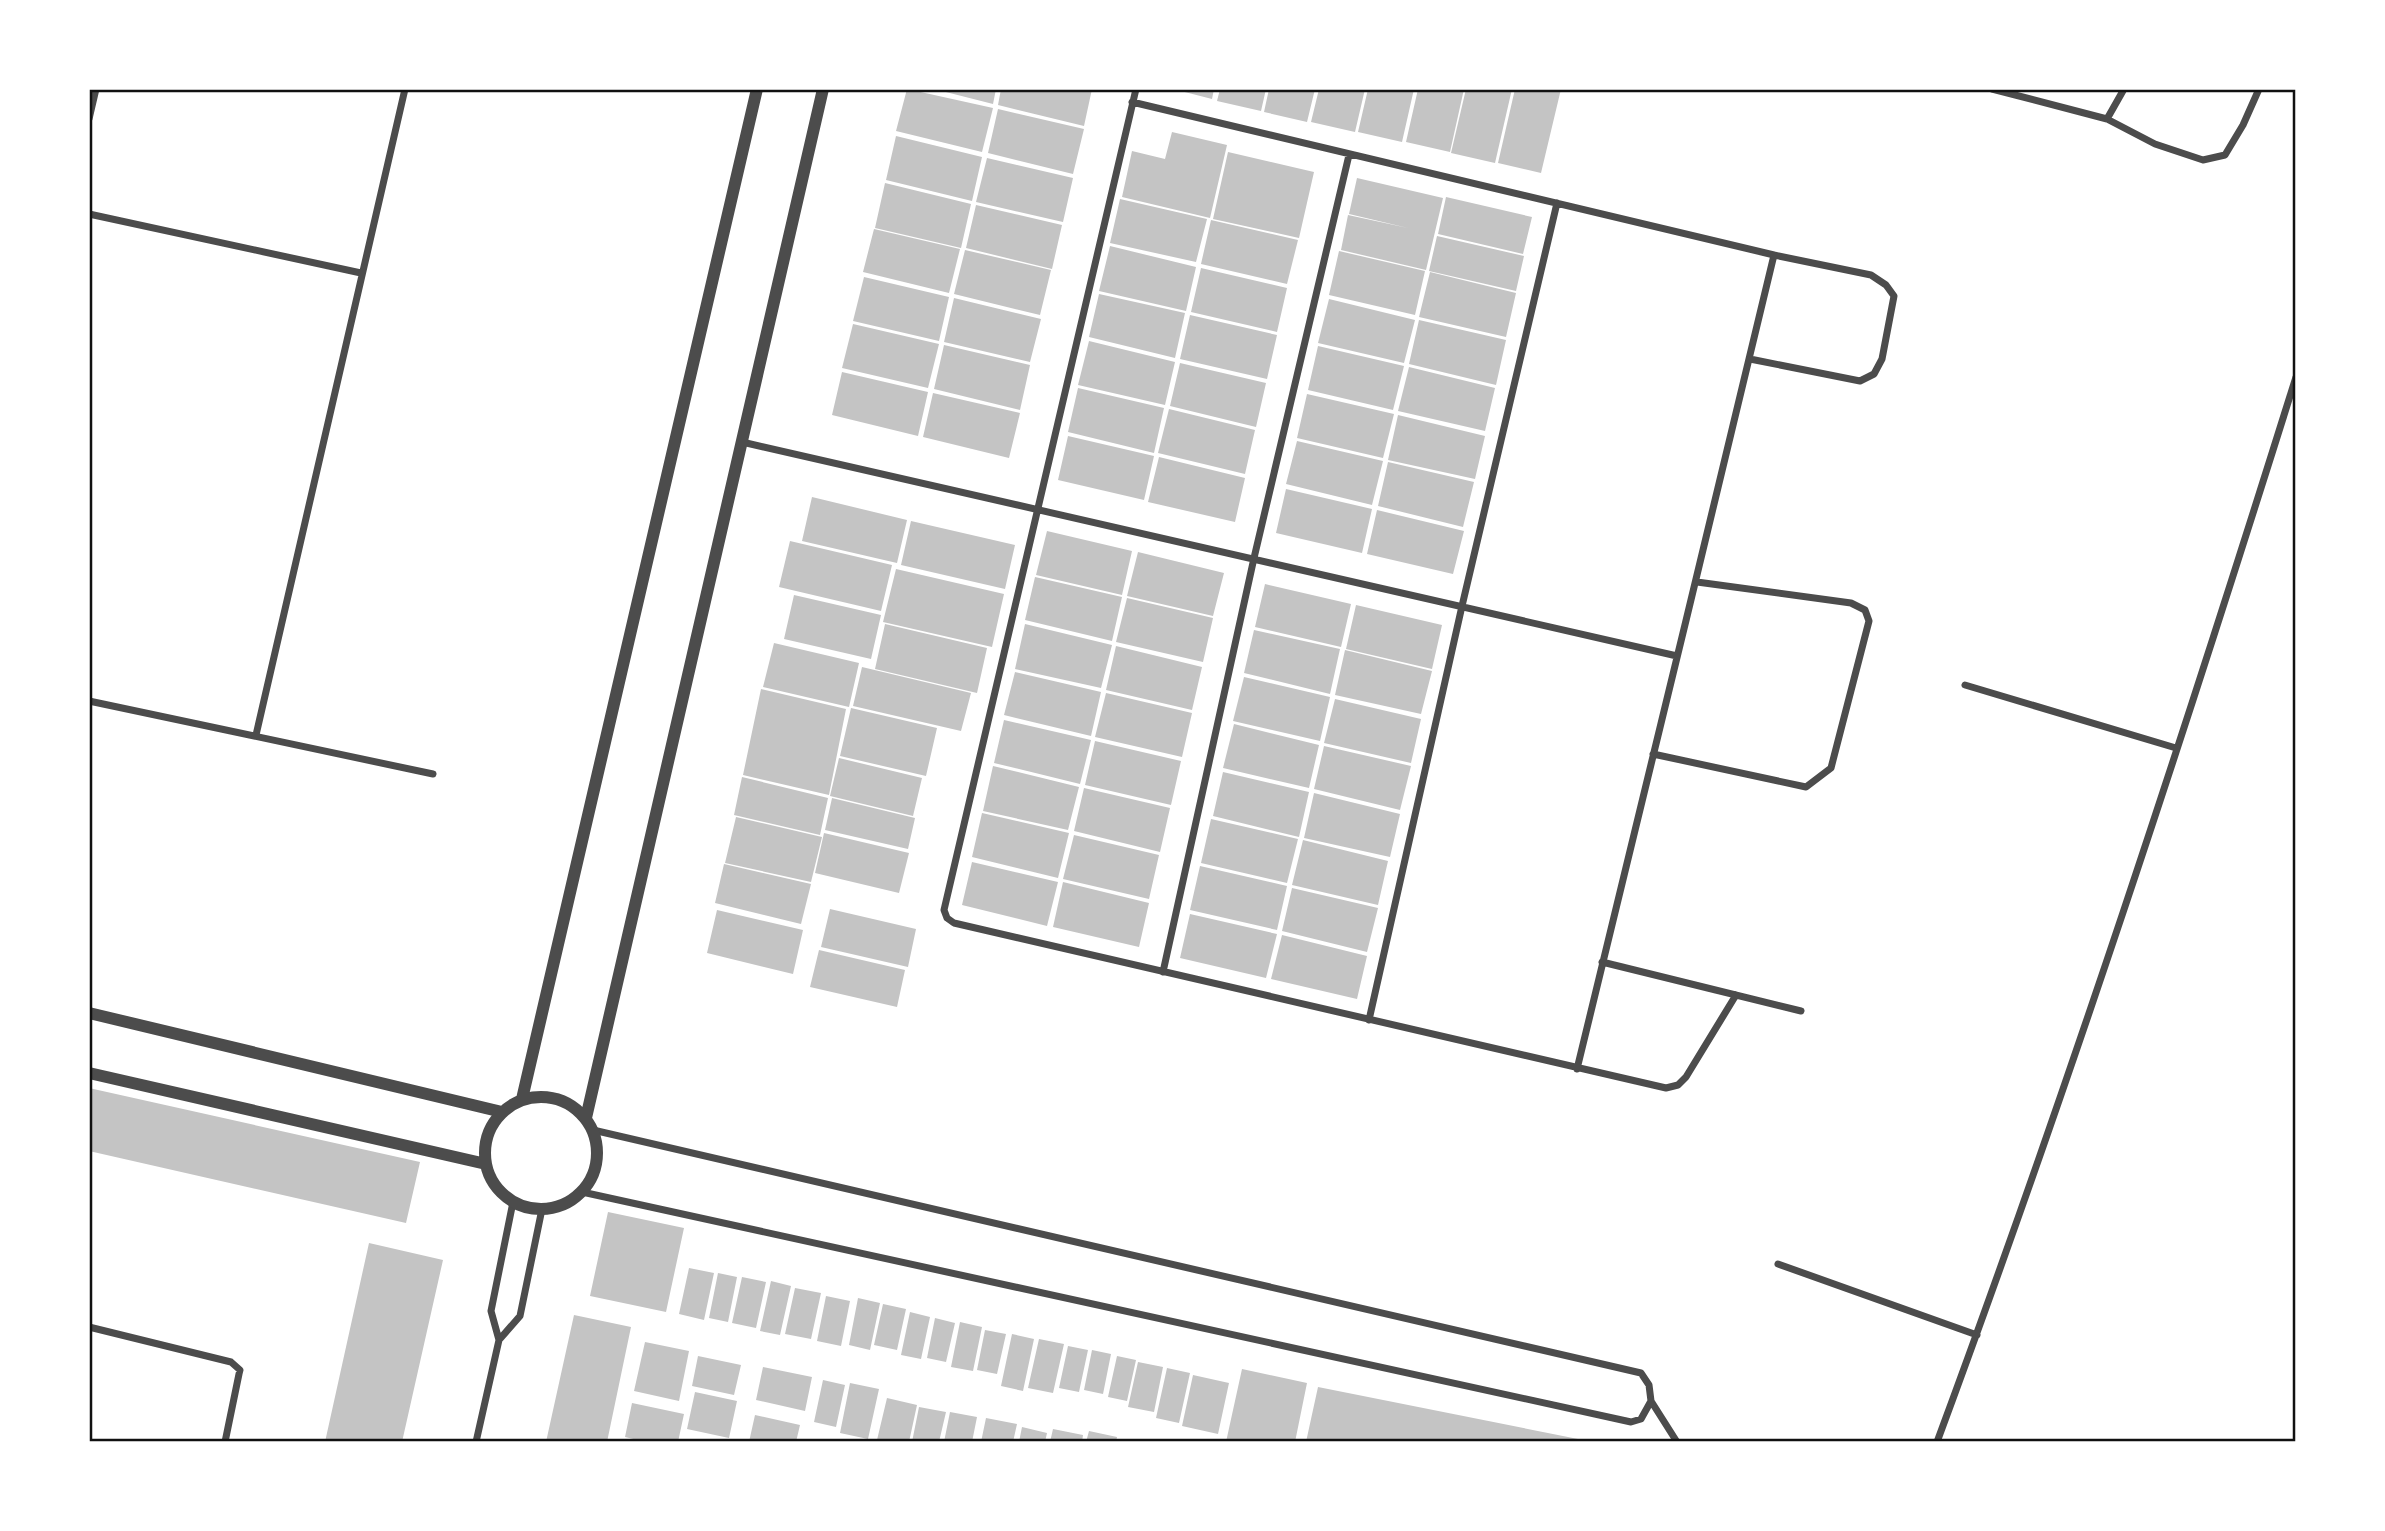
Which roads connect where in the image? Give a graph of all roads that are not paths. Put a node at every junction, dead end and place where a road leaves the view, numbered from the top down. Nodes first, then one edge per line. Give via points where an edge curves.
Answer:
1 (96, 89) edge
2 (405, 89) edge
3 (757, 89) edge
4 (823, 89) edge
5 (1136, 89) edge
6 (1992, 89) edge
7 (2124, 89) edge
8 (2259, 89) edge
9 (1132, 102) junction
10 (89, 119) edge
11 (2107, 119) junction
12 (1349, 155) junction
13 (1557, 203) junction
14 (89, 214) edge
15 (1774, 255) junction
16 (361, 273) junction
17 (1750, 359) junction
18 (2296, 377) edge
19 (742, 442) junction
20 (1036, 510) junction
21 (1254, 558) junction
22 (1697, 582) junction
23 (1462, 606) junction
24 (1676, 656) junction
25 (1965, 685) dead end
26 (89, 701) edge
27 (256, 735) junction
28 (2176, 748) junction
29 (1653, 754) junction
30 (433, 774) dead end
31 (1602, 962) junction
32 (1163, 972) junction
33 (1736, 995) junction
34 (1801, 1011) dead end
35 (89, 1013) edge
36 (1369, 1020) junction
37 (1577, 1069) junction
38 (89, 1073) edge
39 (522, 1099) junction
40 (502, 1112) junction
41 (586, 1118) junction
42 (593, 1130) junction
43 (486, 1164) junction
44 (582, 1192) junction
45 (513, 1202) junction
46 (542, 1209) junction
47 (1778, 1264) dead end
48 (89, 1326) edge
49 (1976, 1335) junction
50 (499, 1340) junction
51 (1651, 1401) junction
52 (225, 1442) edge
53 (476, 1442) edge
54 (1677, 1442) edge
55 (1937, 1442) edge

1 - 10 street
2 - 16 street
3 - 39 street
4 - 19 street
5 - 9 street
6 - 11 street
7 - 11 street
8 - 11 street via 2225,155 2214,159 2203,160 2155,144
9 - 12 street
9 - 20 street
12 - 13 street
12 - 21 street
13 - 15 street
13 - 23 street
14 - 16 street
15 - 17 street
15 - 17 street via 1871,275 1886,285 1894,296 1882,359 1874,374 1860,381
16 - 27 street
17 - 22 street
18 - 28 street
19 - 20 street
19 - 41 street
20 - 21 street
20 - 32 street via 944,914 954,923
21 - 23 street
21 - 32 street
22 - 24 street
22 - 29 street via 1851,603 1865,610 1869,621 1831,768 1806,787
23 - 24 street
23 - 36 street
24 - 29 street
25 - 28 street
26 - 27 street
27 - 30 street
28 - 49 street
29 - 31 street
31 - 33 street
31 - 37 street
32 - 36 street
33 - 34 street
33 - 37 street via 1678,1085 1666,1088
35 - 40 street
36 - 37 street
38 - 43 street
39 - 40 street
39 - 41 street via 556,1098
40 - 43 street via 485,1145
41 - 42 street
42 - 44 street via 598,1151 594,1173
42 - 51 street via 1641,1373
43 - 45 street via 491,1179
44 - 46 street via 557,1207
44 - 51 street via 1631,1422 1641,1419
45 - 46 street
45 - 50 street via 491,1311
46 - 50 street via 520,1317
47 - 49 street
48 - 52 street via 236,1365 240,1370
49 - 55 street
50 - 53 street
51 - 54 street

